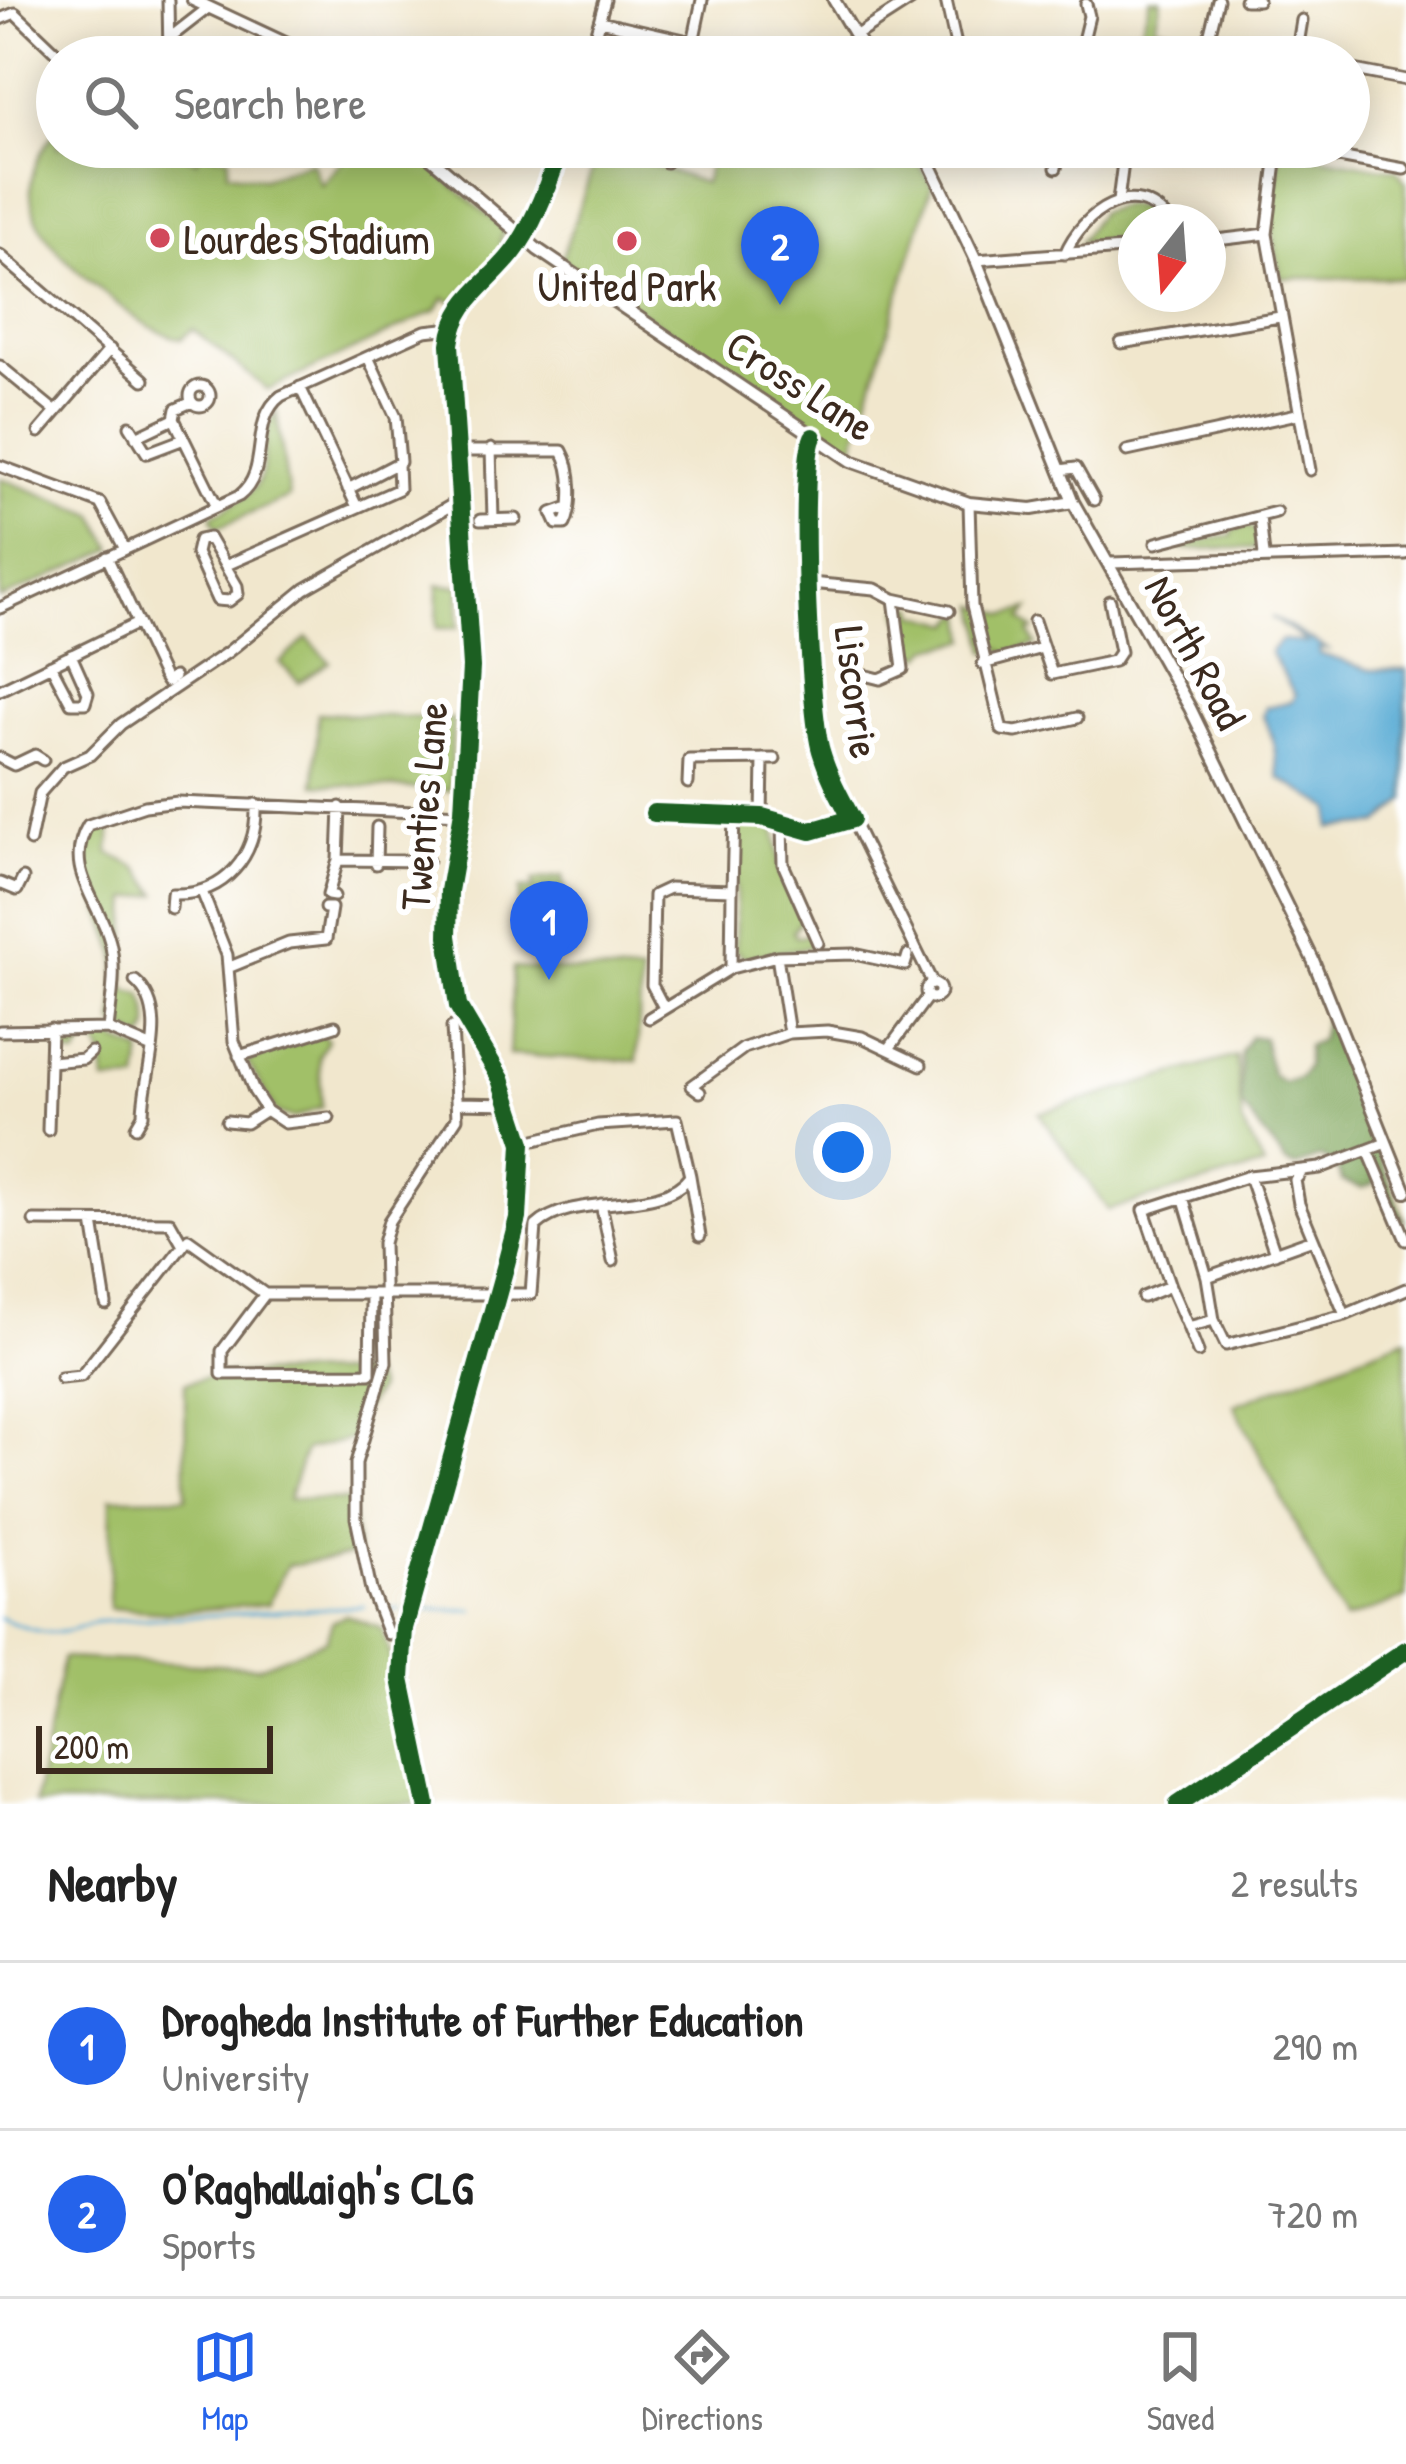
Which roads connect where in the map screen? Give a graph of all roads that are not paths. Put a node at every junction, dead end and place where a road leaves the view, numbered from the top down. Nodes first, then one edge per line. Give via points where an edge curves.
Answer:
1 (168, 0) edge
2 (193, 0) edge
3 (605, 0) edge
4 (702, 0) edge
5 (834, 0) edge
6 (911, 0) edge
7 (946, 0) edge
8 (1218, 0) edge
9 (1245, 0) edge
10 (1258, 0) edge
11 (1086, 4) dead end
12 (208, 8) junction
13 (0, 19) edge
14 (1302, 20) dead end
15 (600, 21) junction
16 (646, 32) junction
17 (42, 36) edge
18 (172, 36) joint
19 (268, 36) edge
20 (595, 36) edge
21 (644, 36) edge
22 (665, 36) edge
23 (694, 36) edge
24 (854, 36) edge
25 (857, 36) edge
26 (954, 36) edge
27 (1082, 36) edge
28 (1209, 36) edge
29 (1299, 36) edge
30 (1370, 73) edge
31 (1406, 80) edge
32 (1370, 163) edge
33 (442, 168) edge
34 (552, 168) edge
35 (932, 168) edge
36 (1122, 168) edge
37 (1278, 168) edge
38 (1404, 169) edge
39 (1118, 201) junction
40 (1139, 204) edge
41 (1267, 235) junction
42 (523, 238) junction
43 (1226, 240) edge
44 (1118, 250) edge
45 (1065, 254) junction
46 (0, 256) edge
47 (976, 260) junction
48 (1280, 316) junction
49 (452, 328) junction
50 (1121, 344) dead end
51 (110, 349) junction
52 (368, 357) junction
53 (0, 366) edge
54 (144, 380) dead end
55 (300, 387) junction
56 (192, 402) dead end
57 (56, 412) junction
58 (1297, 414) junction
59 (174, 419) junction
60 (130, 426) dead end
61 (39, 432) dead end
62 (813, 436) junction
63 (136, 437) junction
64 (184, 439) junction
65 (491, 449) junction
66 (459, 451) junction
67 (1127, 451) dead end
68 (398, 465) junction
69 (0, 466) edge
70 (1060, 470) junction
71 (1310, 470) dead end
72 (347, 489) junction
73 (464, 498) junction
74 (1094, 500) dead end
75 (1073, 502) junction
76 (969, 503) junction
77 (217, 506) junction
78 (357, 507) junction
79 (566, 508) dead end
80 (1276, 512) dead end
81 (1260, 517) junction
82 (493, 519) junction
83 (516, 519) dead end
84 (479, 520) dead end
85 (1156, 544) dead end
86 (125, 549) junction
87 (1406, 554) edge
88 (1264, 556) junction
89 (107, 557) junction
90 (1111, 562) junction
91 (227, 565) junction
92 (809, 584) junction
93 (894, 599) junction
94 (1110, 602) dead end
95 (0, 608) edge
96 (949, 611) dead end
97 (1034, 621) dead end
98 (138, 622) junction
99 (1042, 648) junction
100 (71, 655) junction
101 (983, 664) junction
102 (51, 665) junction
103 (868, 676) dead end
104 (174, 677) dead end
105 (0, 690) edge
106 (1077, 718) dead end
107 (0, 758) edge
108 (44, 760) dead end
109 (688, 784) dead end
110 (256, 804) junction
111 (340, 807) junction
112 (654, 813) dead end
113 (463, 814) junction
114 (734, 814) junction
115 (762, 817) junction
116 (852, 819) junction
117 (377, 826) dead end
118 (782, 826) junction
119 (29, 841) dead end
120 (338, 860) junction
121 (428, 861) dead end
122 (376, 864) junction
123 (23, 878) dead end
124 (0, 883) edge
125 (732, 890) junction
126 (202, 894) junction
127 (334, 896) dead end
128 (171, 908) dead end
129 (325, 908) dead end
130 (811, 926) junction
131 (795, 933) dead end
132 (818, 943) dead end
133 (908, 955) dead end
134 (778, 956) junction
135 (230, 967) junction
136 (731, 968) junction
137 (135, 981) dead end
138 (663, 1006) junction
139 (649, 1018) dead end
140 (335, 1026) dead end
141 (452, 1027) dead end
142 (51, 1029) junction
143 (108, 1029) junction
144 (0, 1031) edge
145 (789, 1034) junction
146 (891, 1046) junction
147 (150, 1047) junction
148 (91, 1052) dead end
149 (239, 1056) junction
150 (51, 1062) junction
151 (921, 1065) dead end
152 (700, 1092) dead end
153 (458, 1103) junction
154 (512, 1104) junction
155 (266, 1110) junction
156 (328, 1118) dead end
157 (226, 1121) dead end
158 (136, 1127) dead end
159 (48, 1130) dead end
160 (522, 1143) junction
161 (1386, 1143) junction
162 (1368, 1150) junction
163 (1301, 1173) junction
164 (690, 1176) junction
165 (1250, 1176) junction
166 (1406, 1192) edge
167 (1183, 1197) junction
168 (601, 1204) junction
169 (34, 1221) dead end
170 (92, 1222) junction
171 (700, 1236) dead end
172 (1313, 1238) junction
173 (1406, 1240) edge
174 (182, 1243) junction
175 (1275, 1253) junction
176 (613, 1261) dead end
177 (1208, 1277) junction
178 (1170, 1286) junction
179 (119, 1287) dead end
180 (104, 1289) junction
181 (1406, 1289) edge
182 (266, 1294) junction
183 (497, 1294) junction
184 (377, 1296) junction
185 (1143, 1297) dead end
186 (106, 1304) dead end
187 (1345, 1315) junction
188 (1214, 1320) junction
189 (1188, 1328) junction
190 (1198, 1352) dead end
191 (61, 1378) dead end
192 (388, 1634) dead end
193 (1406, 1650) edge
194 (427, 1804) edge
195 (1178, 1804) edge

1 - 18 street
2 - 12 main road
3 - 15 street
4 - 23 street
5 - 24 main road
6 - 25 street
7 - 26 street
8 - 28 street
9 - 10 street
11 - 27 street
12 - 18 street
12 - 19 main road
13 - 17 street via 15,13
14 - 29 street
15 - 16 street
15 - 20 street
16 - 21 street
16 - 22 street
30 - 31 street
32 - 38 street
33 - 42 main road, Cross Lane
34 - 42 street
35 - 47 main road, North Road
36 - 39 street
37 - 41 street
39 - 40 street
39 - 45 street via 1082,222
41 - 43 street
41 - 48 street
42 - 49 street via 470,294
42 - 62 main road, Cross Lane
44 - 45 street
45 - 47 street
46 - 51 street
47 - 70 main road, North Road
48 - 50 street
48 - 58 street
49 - 52 street via 438,326
49 - 66 street, Twenties Lane
51 - 54 street
51 - 57 street
52 - 55 street
52 - 68 street via 396,418
53 - 57 street
55 - 72 street
55 - 77 street via 267,410 251,486
56 - 59 street
57 - 61 street
58 - 67 street
58 - 71 street
59 - 63 street
59 - 64 street
60 - 63 street
62 - 76 main road, Cross Lane via 851,461
62 - 92 street, Liscorrie via 803,473
63 - 64 street via 147,453
64 - 77 street
65 - 66 street
65 - 79 street via 562,451
65 - 82 street
66 - 73 street, Twenties Lane
68 - 72 street
68 - 78 street via 399,489
69 - 86 street via 106,507
70 - 74 street via 1074,466
70 - 75 main road, North Road
72 - 78 street
73 - 113 street, Twenties Lane via 471,667
73 - 119 street via 305,590 90,754 63,766 40,794
75 - 76 main road, Cross Lane via 1032,509
75 - 90 main road, North Road
76 - 101 street via 968,563
77 - 86 street
78 - 91 street
80 - 81 street
81 - 85 street
81 - 88 street
82 - 83 street
82 - 84 street
86 - 89 street
87 - 88 street
88 - 90 street
89 - 95 street
89 - 98 street
90 - 161 main road, North Road via 1277,883
91 - 91 street via 238,594 223,602 196,553 199,540 209,538
92 - 93 street via 875,589
92 - 116 street, Liscorrie via 820,747
93 - 96 street
93 - 103 street via 903,669
94 - 99 street via 1120,652 1114,661 1055,675
97 - 99 street
98 - 100 street
98 - 104 street via 167,682
99 - 101 street
100 - 102 street
100 - 102 street via 85,703 70,703
101 - 106 street via 1002,730
102 - 105 street
107 - 108 street via 14,765 35,755
109 - 115 street via 689,760 769,759
110 - 111 street
110 - 126 street via 250,849
110 - 143 street via 162,804 88,825 80,870 110,939
111 - 113 street
111 - 120 street
112 - 114 street, Liscorrie
113 - 154 street, Twenties Lane via 448,902 454,988
114 - 115 street, Liscorrie
114 - 125 street
115 - 118 street, Liscorrie
116 - 118 street, Liscorrie via 811,831
116 - 146 street via 933,984
117 - 122 street
118 - 130 street via 783,864
120 - 122 street
120 - 127 street via 328,895
121 - 122 street
123 - 124 street via 17,890
125 - 136 street
125 - 138 street via 669,888 654,895 652,985
126 - 128 street via 172,894
126 - 135 street
129 - 135 street via 326,938
130 - 131 street
130 - 132 street
133 - 134 street via 905,965 854,954
134 - 136 street
134 - 145 street
135 - 149 street
136 - 138 street
137 - 147 street via 152,1004
138 - 139 street
140 - 149 street
141 - 153 street
142 - 143 street
142 - 144 street
142 - 150 street
143 - 147 street
145 - 146 street via 827,1031
145 - 152 street via 713,1066 692,1086
146 - 151 street
147 - 158 street
148 - 150 street
149 - 155 street
150 - 159 street
153 - 154 street
153 - 184 street via 451,1130 389,1221
154 - 160 street, Twenties Lane
155 - 156 street via 285,1123
155 - 157 street via 246,1124
160 - 164 street via 598,1125 677,1120
160 - 183 street, Twenties Lane via 518,1218
161 - 162 street
161 - 166 main road, North Road
162 - 163 street
162 - 173 street
163 - 165 street via 1296,1167
163 - 172 street via 1295,1190
164 - 168 street via 670,1192
164 - 171 street
165 - 167 street
165 - 175 street
167 - 177 street
167 - 178 street via 1144,1210
168 - 176 street
168 - 183 street via 554,1210 536,1226 531,1294
169 - 170 street
170 - 174 street via 170,1222
170 - 180 street
172 - 175 street
172 - 187 street
174 - 182 street via 194,1240
174 - 191 street via 81,1376
175 - 177 street
177 - 188 street
178 - 185 street
178 - 189 street
179 - 180 street
180 - 186 street
181 - 187 street
182 - 184 street
182 - 184 street via 222,1351 222,1374 370,1373
183 - 184 street
183 - 194 street, Twenties Lane via 404,1628 401,1679
184 - 192 street via 386,1362 360,1440 356,1518
187 - 188 street via 1226,1345
188 - 189 street
189 - 190 street
193 - 195 street

